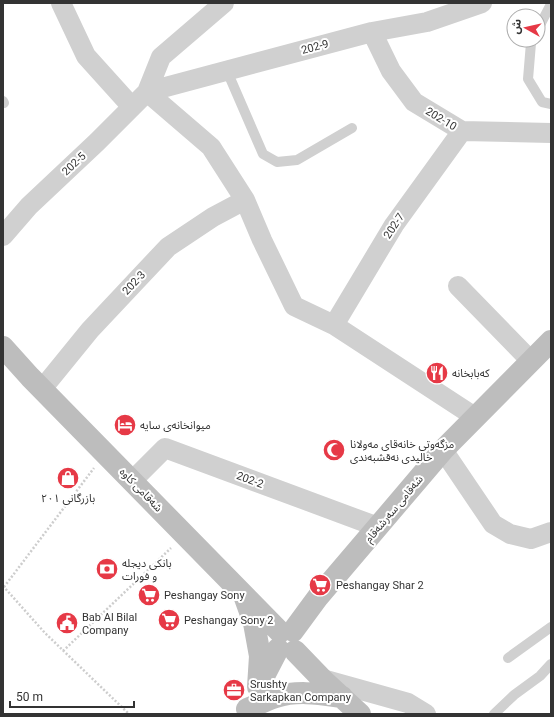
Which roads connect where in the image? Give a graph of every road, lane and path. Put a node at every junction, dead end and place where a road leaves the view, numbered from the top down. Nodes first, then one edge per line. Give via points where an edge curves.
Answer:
1 (61, 3) edge
2 (224, 3) edge
3 (482, 3) edge
4 (551, 4) edge
5 (546, 14) edge
6 (372, 32) junction
7 (532, 48) edge
8 (227, 71) junction
9 (147, 92) junction
10 (551, 104) edge
11 (132, 107) junction
12 (352, 128) dead end
13 (462, 131) junction
14 (551, 133) edge
15 (245, 200) junction
16 (3, 236) edge
17 (458, 286) dead end
18 (334, 326) junction
19 (551, 341) edge
20 (3, 347) edge
21 (531, 361) junction
22 (42, 389) junction
23 (475, 417) junction
24 (443, 450) junction
25 (105, 454) junction
26 (132, 481) junction
27 (378, 527) junction
28 (185, 535) junction
29 (549, 535) edge
30 (3, 586) edge
31 (243, 594) junction
32 (551, 627) edge
33 (286, 641) junction
34 (63, 651) junction
35 (508, 658) dead end
36 (551, 664) edge
37 (322, 679) junction
38 (258, 687) junction
39 (342, 698) junction
40 (246, 712) edge
41 (128, 714) edge
42 (360, 714) edge
43 (426, 714) edge
44 (494, 714) edge

1 - 11 street via 86,56
2 - 9 street via 161,58
3 - 6 street, 202-9 via 427,22
4 - 5 lane
6 - 8 street, 202-9
6 - 13 street, 202-10 via 391,71 414,102
7 - 10 lane via 528,79 542,102
8 - 9 street, 202-9
8 - 12 lane via 264,154 277,162 297,160
9 - 11 street, 202-5
9 - 15 street via 211,147
11 - 16 street, 202-5 via 29,206
13 - 14 street, 202-10
13 - 18 street, 202-7 via 394,225
15 - 18 street via 294,306
15 - 22 street, 202-3 via 213,217 168,247 90,330
17 - 21 street
18 - 23 street
19 - 21 main road, شەقامی سەرشەقام
20 - 22 main road, شەقامی کاوە
21 - 23 main road, شەقامی سەرشەقام
22 - 25 main road, شەقامی کاوە
23 - 24 main road, شەقامی سەرشەقام
24 - 27 main road, شەقامی سەرشەقام
24 - 29 street via 493,524 510,534 531,539
25 - 26 main road, شەقامی کاوە
25 - 30 path
26 - 27 street, 202-2 via 165,448
26 - 28 main road, شەقامی کاوە
27 - 33 main road, شەقامی سەرشەقام via 318,597
28 - 31 main road, شەقامی کاوە
28 - 34 path
30 - 34 path
31 - 33 main road, شەقامی کاوە
31 - 38 main road via 254,623 260,656
32 - 35 lane
33 - 37 main road, شەقامی کاوە
33 - 38 main road, شەقامی سەرشەقام
34 - 41 path
36 - 44 lane
37 - 39 main road, شەقامی کاوە
37 - 43 street via 408,703
38 - 40 main road, شەقامی سەرشەقام
39 - 40 main road via 301,693 277,697
39 - 42 main road, شەقامی کاوە

